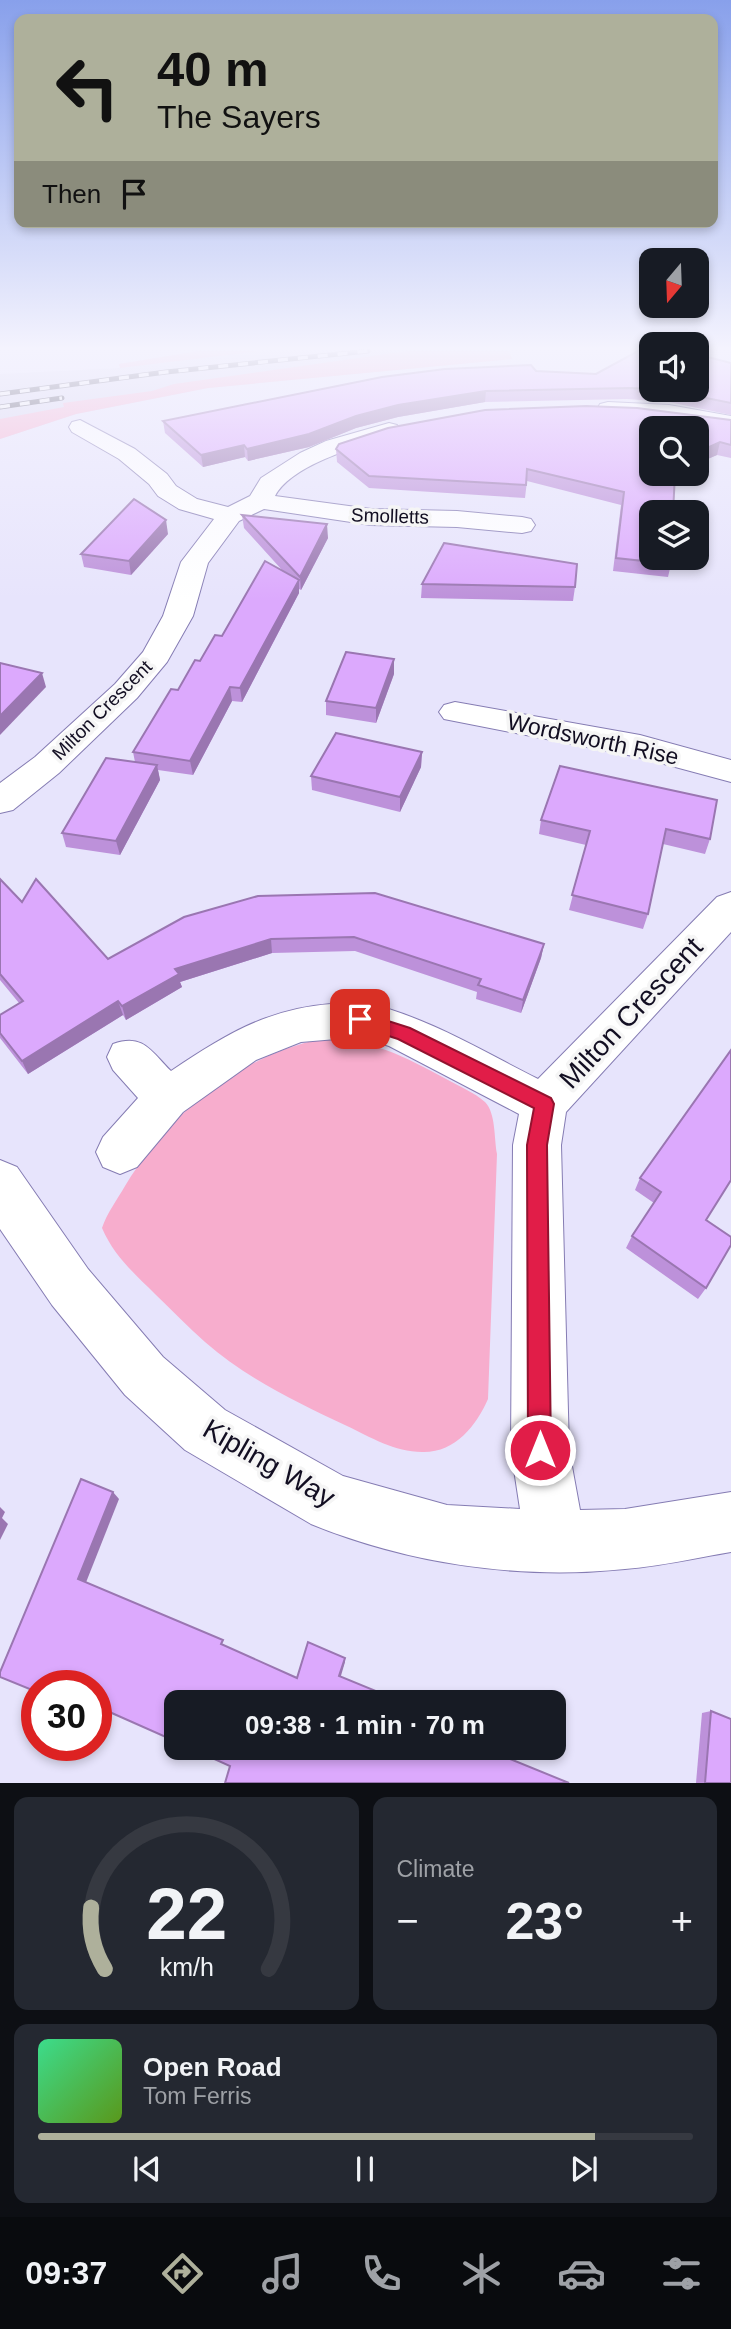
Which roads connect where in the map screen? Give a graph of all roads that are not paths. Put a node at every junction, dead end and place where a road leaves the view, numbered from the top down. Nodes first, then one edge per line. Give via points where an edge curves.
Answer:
1 (83, 434) edge
2 (372, 434) edge
3 (260, 501) junction
4 (230, 516) junction
5 (522, 526) dead end
6 (451, 712) dead end
7 (731, 771) edge
8 (0, 801) edge
9 (731, 907) edge
10 (129, 1057) dead end
11 (167, 1098) junction
12 (544, 1104) junction
13 (120, 1152) dead end
14 (6, 1207) edge
15 (731, 1522) edge
16 (555, 1541) junction

1 - 4 street via 127,454 167,491 188,503
2 - 3 street, Milton Crescent via 308,458 270,483
3 - 4 street, Milton Crescent
3 - 5 street, Smolletts via 342,514
4 - 8 street, Milton Crescent via 195,562 178,616 156,656 126,691 47,765
6 - 7 street, Wordsworth Rise via 640,746
9 - 12 street, Milton Crescent
10 - 11 street
11 - 12 street via 240,1047 299,1024 360,1019 403,1033
11 - 13 street
12 - 16 street, Milton Crescent via 537,1145 540,1450
14 - 16 street, Kipling Way via 144,1376 205,1430 332,1503 447,1535
15 - 16 street, Kipling Way via 625,1539

